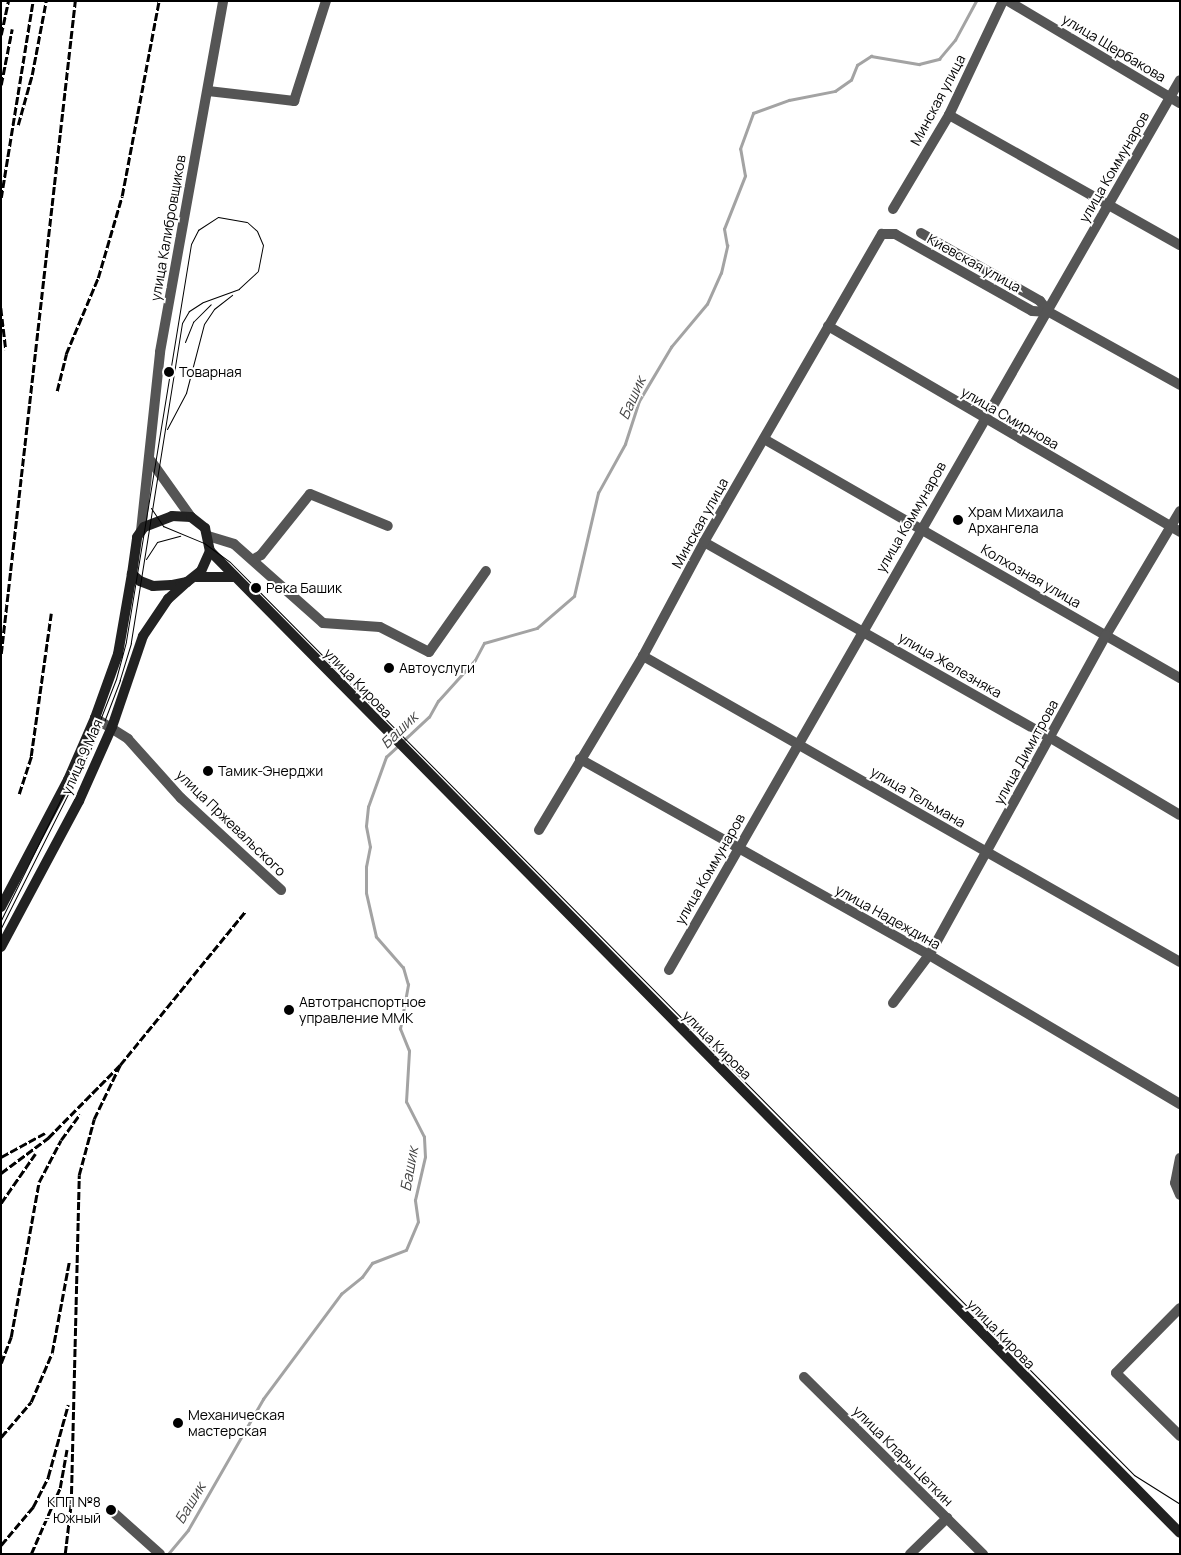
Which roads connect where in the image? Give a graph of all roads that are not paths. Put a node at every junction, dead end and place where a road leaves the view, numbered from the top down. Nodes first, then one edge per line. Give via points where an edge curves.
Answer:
1 (223, 1) edge
2 (326, 1) edge
3 (1003, 1) edge
4 (1008, 1) edge
5 (1180, 80) edge
6 (208, 91) junction
7 (1170, 97) junction
8 (1180, 103) edge
9 (949, 115) junction
10 (1109, 205) junction
11 (892, 209) dead end
12 (887, 232) joint
13 (921, 233) dead end
14 (1180, 245) edge
15 (944, 246) junction
16 (937, 258) junction
17 (1049, 312) junction
18 (828, 326) junction
19 (1180, 385) edge
20 (984, 419) junction
21 (764, 439) junction
22 (150, 461) junction
23 (1180, 511) edge
24 (191, 516) junction
25 (388, 526) dead end
26 (919, 528) junction
27 (1175, 529) edge
28 (141, 531) junction
29 (208, 536) junction
30 (704, 542) junction
31 (210, 551) junction
32 (254, 559) junction
33 (486, 571) dead end
34 (132, 574) junction
35 (233, 577) junction
36 (191, 579) junction
37 (861, 630) junction
38 (1106, 635) junction
39 (643, 656) junction
40 (1180, 678) edge
41 (95, 718) junction
42 (112, 727) junction
43 (1050, 737) junction
44 (796, 744) junction
45 (580, 759) junction
46 (1180, 815) edge
47 (539, 830) dead end
48 (738, 848) junction
49 (986, 852) junction
50 (281, 890) dead end
51 (1, 907) edge
52 (1, 947) edge
53 (929, 955) junction
54 (1180, 962) edge
55 (669, 970) dead end
56 (893, 1003) dead end
57 (1180, 1104) edge
58 (1180, 1158) edge
59 (1180, 1195) edge
60 (1180, 1308) edge
61 (804, 1378) dead end
62 (1180, 1436) edge
63 (113, 1512) dead end
64 (947, 1518) junction
65 (1180, 1534) edge
66 (160, 1554) edge
67 (910, 1554) edge
68 (983, 1554) edge

1 - 6 street, улица Калибровщиков
2 - 6 street via 294,101
3 - 9 street, Минская улица
4 - 7 street, улица Щербакова
5 - 7 street, улица Коммунаров
6 - 22 street, улица Калибровщиков via 160,352
7 - 8 street, улица Щербакова
7 - 10 street, улица Коммунаров
9 - 10 street
9 - 11 street, Минская улица
10 - 14 street
10 - 17 street, улица Коммунаров
12 - 16 street, Киевская улица
12 - 18 street, Минская улица via 877,238
13 - 15 street, Киевская улица
15 - 16 street
15 - 17 street, Киевская улица via 1040,301
16 - 17 street, Киевская улица via 1032,311
17 - 19 street, Киевская улица
17 - 20 street, улица Коммунаров
18 - 20 street, улица Смирнова
18 - 21 street, Минская улица
20 - 26 street, улица Коммунаров
20 - 27 street, улица Смирнова
21 - 26 street, Колхозная улица
21 - 30 street, Минская улица
22 - 24 street
22 - 28 street, улица Калибровщиков
23 - 27 street, улица Димитрова
24 - 28 main road via 163,519
24 - 29 main road via 205,528
25 - 32 street via 310,494 261,556
26 - 37 street, улица Коммунаров
26 - 38 street, Колхозная улица
27 - 38 street, улица Димитрова
28 - 34 main road
29 - 31 main road
29 - 32 street via 222,538
30 - 37 street, улица Железняка
30 - 39 street, Минская улица
31 - 35 main road, улица Кирова
31 - 36 main road
32 - 33 street via 323,623 380,627 429,652
34 - 36 main road via 153,586
34 - 41 main road, улица 9 Мая via 118,654
35 - 36 main road
35 - 65 main road, улица Кирова
36 - 42 main road, улица 9 Мая via 151,621
37 - 43 street, улица Железняка
37 - 44 street, улица Коммунаров
38 - 40 street, Колхозная улица
38 - 43 street, улица Димитрова
39 - 44 street, улица Тельмана
39 - 45 street, Минская улица
41 - 42 street, улица Пржевальского
41 - 51 main road, улица 9 Мая via 68,780
42 - 50 street, улица Пржевальского via 128,739 181,798
42 - 52 main road, улица 9 Мая via 79,801
43 - 46 street, улица Железняка
43 - 49 street, улица Димитрова
44 - 48 street, улица Коммунаров
44 - 49 street, улица Тельмана
45 - 47 street, Минская улица
45 - 48 street, улица Надеждина
48 - 53 street, улица Надеждина
48 - 55 street, улица Коммунаров
49 - 53 street, улица Димитрова
49 - 54 street, улица Тельмана
53 - 56 street, улица Димитрова
53 - 57 street, улица Надеждина
58 - 59 street via 1175,1183
60 - 62 street via 1116,1373
61 - 64 street, улица Клары Цеткин
63 - 66 street
64 - 67 street
64 - 68 street, улица Клары Цеткин

